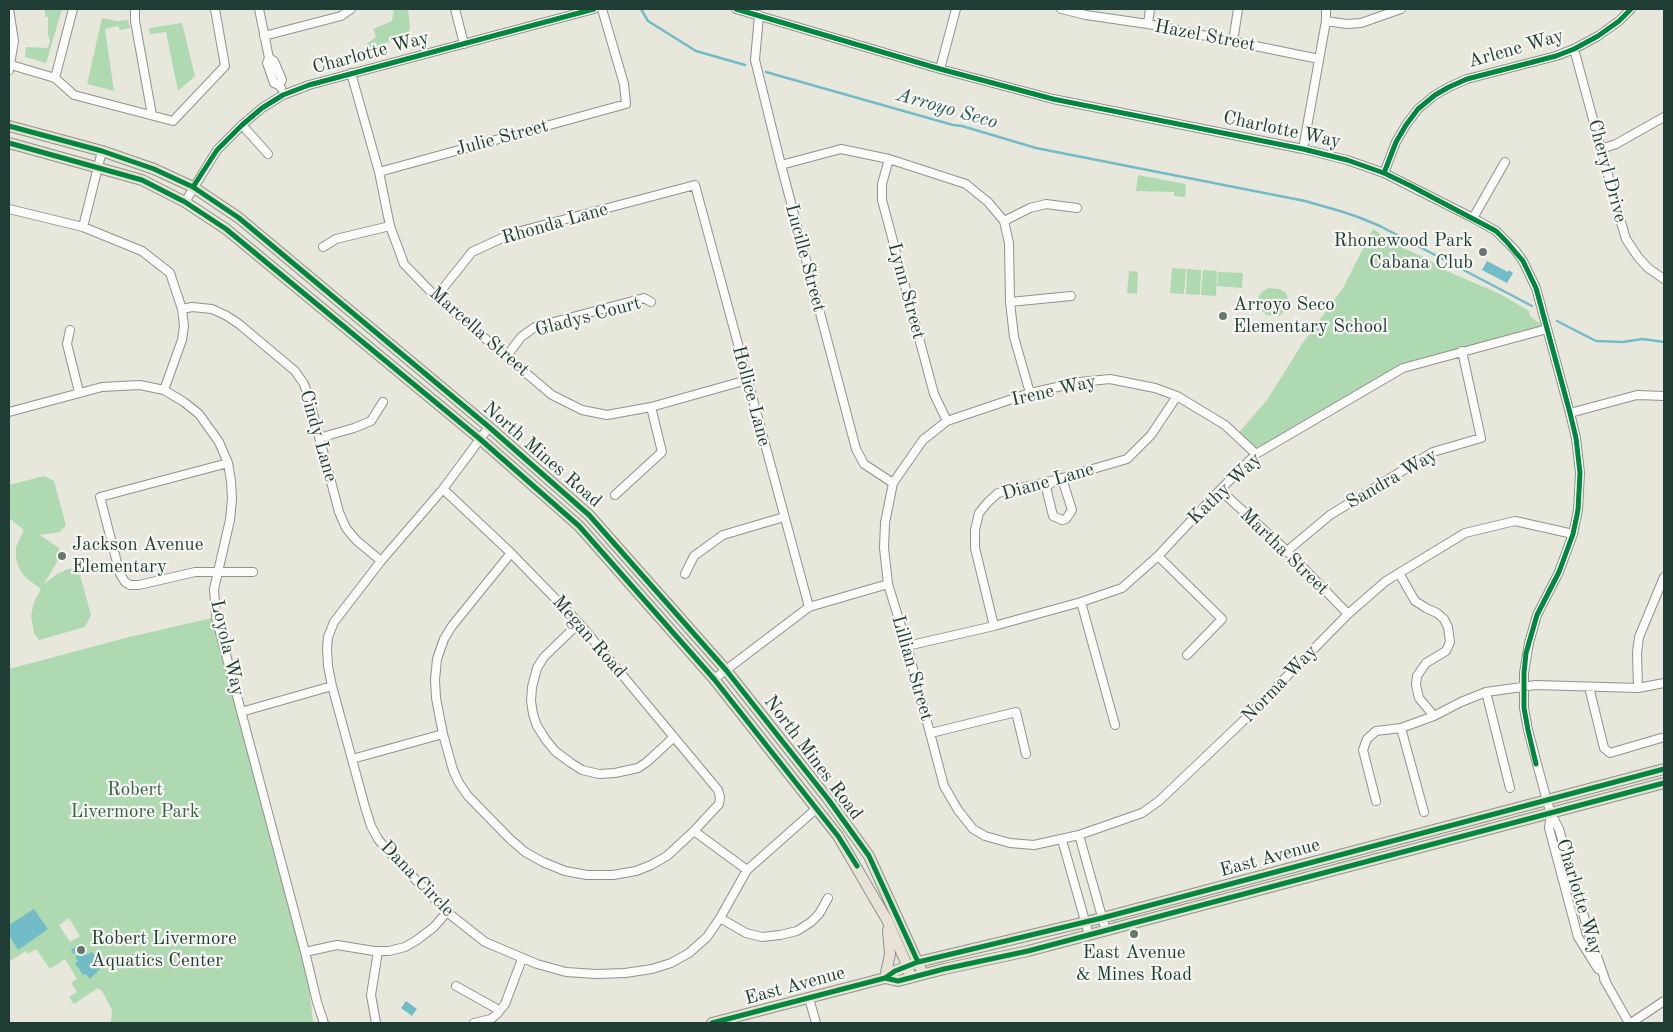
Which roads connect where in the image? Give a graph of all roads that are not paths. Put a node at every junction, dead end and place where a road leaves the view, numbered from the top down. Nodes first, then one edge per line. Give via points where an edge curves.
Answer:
1 (9, 9) edge
2 (73, 9) edge
3 (135, 9) edge
4 (215, 9) edge
5 (259, 9) edge
6 (351, 9) edge
7 (455, 9) edge
8 (594, 9) edge
9 (602, 9) edge
10 (736, 9) edge
11 (956, 9) edge
12 (1061, 9) edge
13 (1150, 9) edge
14 (1238, 9) edge
15 (1326, 9) edge
16 (1401, 9) edge
17 (1631, 9) edge
18 (759, 15) junction
19 (1326, 20) junction
20 (1148, 24) junction
21 (264, 36) junction
22 (1233, 42) junction
23 (464, 44) junction
24 (1574, 49) junction
25 (1319, 59) junction
26 (10, 68) edge
27 (940, 69) junction
28 (351, 74) junction
29 (55, 78) junction
30 (283, 94) junction
31 (152, 114) junction
32 (1664, 117) edge
33 (242, 124) junction
34 (9, 126) edge
35 (9, 144) edge
36 (1601, 148) junction
37 (1303, 149) junction
38 (102, 151) junction
39 (268, 154) dead end
40 (889, 159) junction
41 (1505, 162) dead end
42 (781, 165) junction
43 (98, 168) junction
44 (379, 172) junction
45 (1384, 173) junction
46 (695, 186) joint
47 (193, 187) junction
48 (185, 202) junction
49 (1077, 208) dead end
50 (9, 210) edge
51 (1473, 218) junction
52 (1004, 221) junction
53 (390, 226) junction
54 (83, 227) junction
55 (323, 247) dead end
56 (1664, 279) edge
57 (1071, 296) dead end
58 (436, 298) junction
59 (650, 302) dead end
60 (1010, 302) junction
61 (182, 309) junction
62 (1546, 324) junction
63 (70, 330) dead end
64 (1462, 351) junction
65 (506, 357) junction
66 (747, 380) junction
67 (164, 390) junction
68 (79, 392) junction
69 (1030, 393) junction
70 (1177, 396) junction
71 (1664, 396) edge
72 (383, 402) dead end
73 (651, 407) junction
74 (9, 412) edge
75 (1570, 413) junction
76 (946, 421) junction
77 (489, 427) junction
78 (319, 438) junction
79 (480, 439) junction
80 (1256, 454) junction
81 (228, 464) junction
82 (1055, 480) junction
83 (892, 483) junction
84 (442, 489) junction
85 (1220, 490) junction
86 (615, 495) dead end
87 (784, 517) junction
88 (1574, 534) junction
89 (1287, 551) junction
90 (511, 553) junction
91 (1158, 556) junction
92 (381, 561) junction
93 (218, 572) junction
94 (253, 572) dead end
95 (1400, 573) junction
96 (685, 574) dead end
97 (1664, 577) edge
98 (888, 584) junction
99 (1081, 602) junction
100 (809, 607) junction
101 (1348, 614) junction
102 (580, 623) junction
103 (994, 626) junction
104 (907, 646) junction
105 (1187, 655) dead end
106 (726, 670) junction
107 (714, 679) junction
108 (1664, 683) edge
109 (332, 686) junction
110 (1589, 687) junction
111 (1523, 688) junction
112 (1638, 688) junction
113 (1486, 692) junction
114 (241, 712) junction
115 (1434, 716) junction
116 (1115, 725) dead end
117 (1401, 728) junction
118 (930, 733) junction
119 (443, 734) junction
120 (674, 737) junction
121 (1660, 738) dead end
122 (1026, 754) dead end
123 (352, 760) junction
124 (1664, 769) edge
125 (1664, 783) edge
126 (1510, 788) dead end
127 (1376, 801) dead end
128 (1547, 801) junction
129 (816, 809) junction
130 (1424, 812) dead end
131 (1551, 814) junction
132 (694, 831) junction
133 (1079, 835) junction
134 (986, 836) joint
135 (1062, 840) junction
136 (870, 860) junction
137 (747, 870) junction
138 (828, 898) dead end
139 (447, 912) junction
140 (720, 918) junction
141 (1102, 918) junction
142 (887, 920) junction
143 (1085, 922) junction
144 (1106, 931) junction
145 (1089, 936) junction
146 (378, 951) junction
147 (305, 952) junction
148 (522, 958) junction
149 (918, 962) junction
150 (907, 965) junction
151 (923, 974) junction
152 (911, 977) junction
153 (885, 978) junction
154 (1606, 982) junction
155 (456, 986) dead end
156 (809, 998) junction
157 (1664, 1001) edge
158 (500, 1010) junction
159 (324, 1023) edge
160 (376, 1023) edge
161 (474, 1023) edge
162 (712, 1023) edge
163 (816, 1023) edge
164 (1630, 1023) edge

1 - 26 street via 14,42
2 - 29 street
3 - 31 street
4 - 31 street via 225,66 173,121
5 - 21 street
6 - 21 street via 341,16
7 - 23 street
8 - 23 street, Charlotte Way
9 - 44 street, Julie Street via 624,84 626,104
10 - 18 street, Charlotte Way
11 - 27 street
12 - 20 street, Hazel Street
13 - 20 street
14 - 22 street
15 - 19 street
16 - 19 street via 1361,23
17 - 24 street, Arlene Way via 1598,36
18 - 27 street, Charlotte Way
18 - 42 street, Lucille Street via 755,60
19 - 25 street
20 - 22 street, Hazel Street
21 - 30 street via 269,58 267,63 274,83 280,85
22 - 25 street, Hazel Street
23 - 28 street, Charlotte Way
24 - 36 street, Cheryl Drive
24 - 45 street, Arlene Way via 1467,79 1435,95 1406,125
25 - 37 street
26 - 29 street
27 - 37 street, Charlotte Way via 1054,99
28 - 30 street, Charlotte Way
28 - 44 street, Marcella Street
29 - 31 street via 74,95
30 - 33 street, Charlotte Way
32 - 36 street via 1616,144
33 - 39 street
33 - 47 street, Charlotte Way via 217,150
34 - 38 main road, North Mines Road
35 - 43 main road, North Mines Road
36 - 56 street, Cheryl Drive via 1626,239 1648,268
37 - 45 street, Charlotte Way
38 - 43 street
38 - 47 main road, North Mines Road
40 - 42 street via 842,149
40 - 52 street via 966,184
40 - 76 street, Lynn Street via 882,184 882,200 934,394
41 - 51 street
42 - 83 street, Lucille Street via 856,448 864,464
43 - 48 main road, North Mines Road via 142,180
43 - 54 street
44 - 53 street, Marcella Street
45 - 51 street, Charlotte Way
46 - 58 street, Rhonda Lane via 513,233 472,252
46 - 66 street, Hollice Lane
47 - 48 street, Charlotte Way
47 - 77 main road, North Mines Road via 239,218
48 - 79 main road, North Mines Road via 226,229
49 - 52 street via 1046,204
50 - 54 street
51 - 62 street, Charlotte Way via 1496,232 1515,250 1530,273
52 - 60 street via 1009,243
53 - 55 street via 336,239
53 - 58 street, Marcella Street via 404,264
54 - 61 street via 142,251 170,273
57 - 60 street
58 - 65 street, Marcella Street
59 - 65 street, Gladys Court via 644,298 535,328 521,337
60 - 69 street via 1014,336
61 - 67 street via 182,340
61 - 78 street, Cindy Lane via 212,309 227,316 295,371 304,384
62 - 64 street, Kathy Way
62 - 75 street, Charlotte Way
63 - 68 street via 67,344
64 - 80 street, Kathy Way via 1403,368
64 - 89 street, Sandra Way via 1481,438 1432,452 1330,514
65 - 73 street, Marcella Street via 552,395 582,410 607,415
66 - 73 street, Marcella Street
66 - 87 street, Hollice Lane
67 - 68 street, Loyola Way via 121,385
67 - 81 street, Loyola Way via 199,414 219,442
68 - 74 street, Loyola Way
69 - 70 street, Irene Way via 1110,379 1156,388
69 - 76 street, Irene Way
70 - 80 street, Irene Way via 1225,425
70 - 82 street, Diane Lane via 1151,435 1127,459
71 - 75 street via 1637,395
72 - 78 street via 371,421
73 - 86 street via 662,452
75 - 88 street, Charlotte Way via 1580,473
76 - 83 street, Irene Way via 923,440
77 - 79 street, Dana Circle
77 - 106 main road, North Mines Road via 589,515
78 - 92 street, Cindy Lane via 346,528
79 - 84 street, Dana Circle
79 - 107 main road, North Mines Road via 579,526
80 - 85 street, Kathy Way
81 - 93 street, Loyola Way via 230,520
81 - 93 street via 100,497 120,574 125,582 139,586 184,574
82 - 82 street via 1064,482 1072,510 1062,520 1053,516 1046,487
82 - 103 street, Diane Lane via 998,493 979,513 975,548
83 - 98 street, Lillian Street via 884,548
84 - 90 street, Megan Road
84 - 92 street, Dana Circle
85 - 89 street, Martha Street
85 - 91 street, Kathy Way
87 - 96 street via 722,535 694,556
87 - 100 street, Hollice Lane
88 - 95 street, Norma Way via 1515,521 1465,533
88 - 111 street, Charlotte Way via 1531,634
89 - 101 street, Martha Street
90 - 102 street, Megan Road
90 - 119 street via 444,639 434,680
91 - 99 street, Kathy Way via 1122,588
91 - 105 street via 1222,619
92 - 109 street, Dana Circle via 334,622 328,637 326,649
93 - 94 street
93 - 114 street, Loyola Way via 214,589 216,617
95 - 101 street, Norma Way
95 - 115 street via 1415,601 1437,613 1448,627 1450,642 1446,651 1426,662 1417,676 1419,698
97 - 112 street via 1639,637
98 - 100 street
98 - 104 street, Lillian Street
99 - 103 street, Kathy Way
99 - 116 street
100 - 106 street
101 - 133 street, Norma Way via 1159,801 1142,813
102 - 120 street, Megan Road
102 - 120 street via 544,658 537,668 532,687 531,701 537,726 555,751 582,770 615,774 648,762
103 - 104 street, Kathy Way
104 - 118 street, Lillian Street
106 - 107 street
106 - 136 main road, North Mines Road via 828,799
107 - 129 main road, North Mines Road
108 - 112 street
109 - 114 street
109 - 123 street, Dana Circle
110 - 111 street via 1536,685
110 - 112 street
110 - 121 street via 1604,748 1610,753
111 - 113 street
111 - 128 street, Charlotte Way via 1528,730
113 - 115 street
113 - 126 street
114 - 147 street, Loyola Way
115 - 117 street
117 - 127 street via 1376,731 1365,744 1363,750
117 - 130 street
118 - 122 street via 1016,712
118 - 134 street, Lillian Street via 944,786 973,829
119 - 123 street
119 - 132 street via 459,783 468,796 525,852 565,871 587,875 636,871 667,856
120 - 132 street, Megan Road via 718,790 720,797 719,804
123 - 139 street, Dana Circle via 371,826 378,839
124 - 128 main road, East Avenue
125 - 131 main road, East Avenue
128 - 131 street, Charlotte Way
128 - 141 main road, East Avenue
129 - 136 main road via 829,812 860,854
129 - 137 street, Dana Circle
129 - 142 main road, North Mines Road via 854,861
131 - 144 main road, East Avenue
131 - 154 street, Charlotte Way via 1559,829
131 - 154 street, Charlotte Way via 1549,828 1578,937
132 - 137 street
133 - 135 street, Norma Way
133 - 141 street
134 - 135 street, Norma Way via 1010,844 1034,845
135 - 143 street
136 - 149 main road, North Mines Road
137 - 140 street, Dana Circle
138 - 140 street via 811,922 797,931 780,935 762,937 746,933
139 - 146 street via 417,940 404,947
139 - 148 street, Dana Circle via 485,942
140 - 148 street, Dana Circle via 707,937 689,953 671,964 652,969 625,973 566,972
141 - 143 main road, East Avenue
141 - 144 street
142 - 150 main road, North Mines Road
142 - 153 main road via 890,954
143 - 145 street
143 - 149 main road, East Avenue
144 - 145 main road, East Avenue
145 - 151 main road, East Avenue
146 - 147 street via 337,944
146 - 160 street via 371,994
147 - 159 street, Loyola Way
148 - 158 street
149 - 150 main road, East Avenue
149 - 151 main road, North Mines Road
150 - 152 main road, North Mines Road
150 - 153 main road, East Avenue
151 - 152 main road, East Avenue
152 - 153 main road, East Avenue via 898,981
153 - 156 main road, East Avenue
154 - 164 street, Charlotte Way
155 - 158 street
156 - 162 main road, East Avenue
156 - 163 street
157 - 164 street
158 - 161 street via 491,1019

